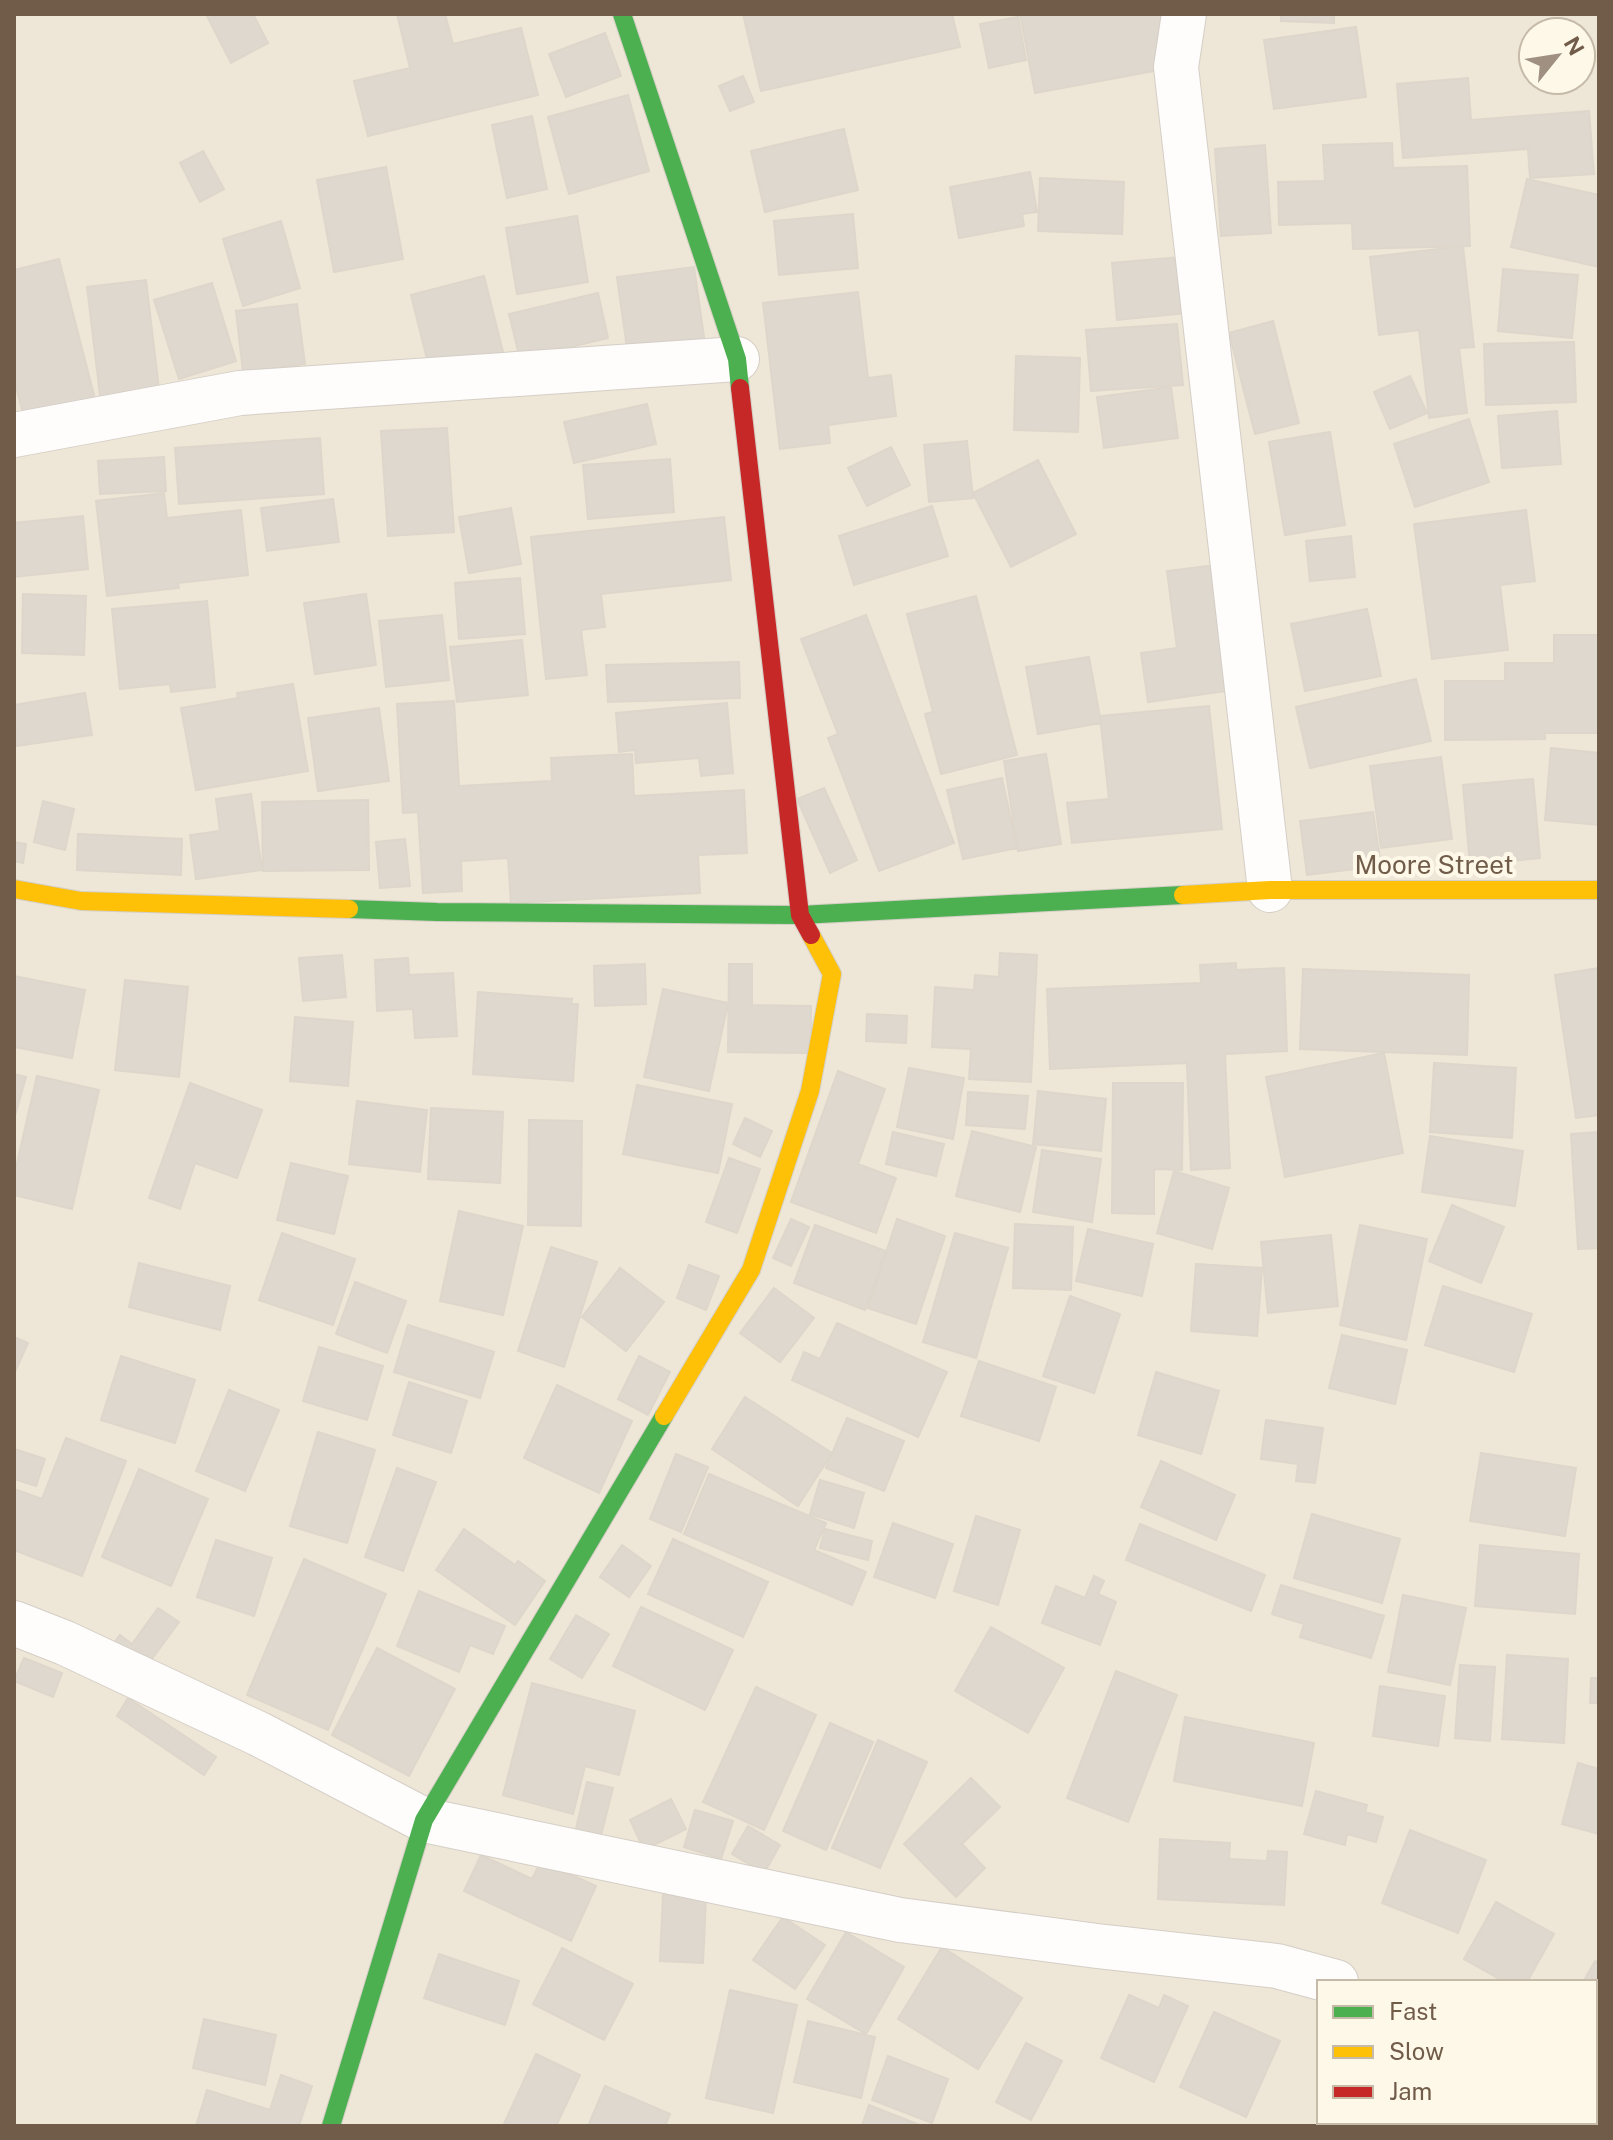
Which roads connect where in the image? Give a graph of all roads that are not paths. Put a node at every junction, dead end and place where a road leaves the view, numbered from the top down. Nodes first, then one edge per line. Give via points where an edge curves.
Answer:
1 (622, 14) edge
2 (1184, 14) edge
3 (737, 359) junction
4 (14, 435) edge
5 (14, 889) edge
6 (1270, 890) junction
7 (1599, 890) edge
8 (800, 915) junction
9 (14, 1623) edge
10 (424, 1820) junction
11 (1329, 1980) edge
12 (331, 2126) edge

1 - 3 street
2 - 6 street via 1176,67
3 - 4 street via 240,393
3 - 8 street
5 - 8 street, Moore Street via 81,901 437,912
6 - 7 street, Moore Street
6 - 8 street, Moore Street
8 - 10 street via 832,974 810,1091 751,1270
9 - 10 street via 259,1734
10 - 11 street via 900,1920 1277,1966
10 - 12 street

